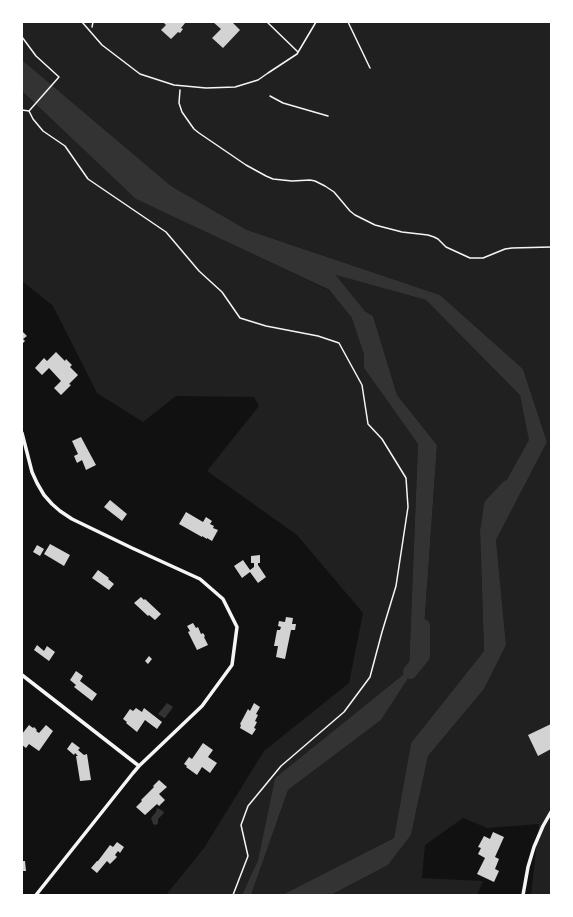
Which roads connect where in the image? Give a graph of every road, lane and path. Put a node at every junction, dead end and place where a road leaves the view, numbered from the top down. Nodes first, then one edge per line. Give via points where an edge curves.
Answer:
1 (82, 22) edge
2 (267, 22) edge
3 (316, 22) edge
4 (348, 22) edge
5 (22, 37) edge
6 (298, 52) junction
7 (370, 68) dead end
8 (180, 85) junction
9 (270, 96) dead end
10 (22, 110) edge
11 (29, 111) junction
12 (328, 116) dead end
13 (551, 247) edge
14 (22, 433) edge
15 (22, 675) edge
16 (139, 766) junction
17 (551, 812) edge
18 (36, 895) edge
19 (233, 895) edge
20 (523, 895) edge

1 - 8 lane via 102,46 140,74
2 - 6 lane
3 - 6 lane
4 - 7 lane
5 - 11 path via 36,56 59,77
6 - 8 lane via 258,80 235,87 206,88
8 - 13 path via 179,99 182,112 199,133 246,165 273,179 315,181 334,192 355,216 375,225 434,237 446,247 470,258 483,258 512,248
9 - 12 lane via 283,103
10 - 11 path
11 - 19 path via 43,131 65,146 88,179 166,232 199,271 222,292 240,318 339,343 362,385 368,424 382,439 406,478 408,507 396,586 370,677 344,712 281,766 248,806 241,825 248,856
14 - 16 street via 32,472 52,504 72,519 200,579 223,599 237,627 232,664 202,706
15 - 16 street
16 - 18 street
17 - 20 street via 534,847

